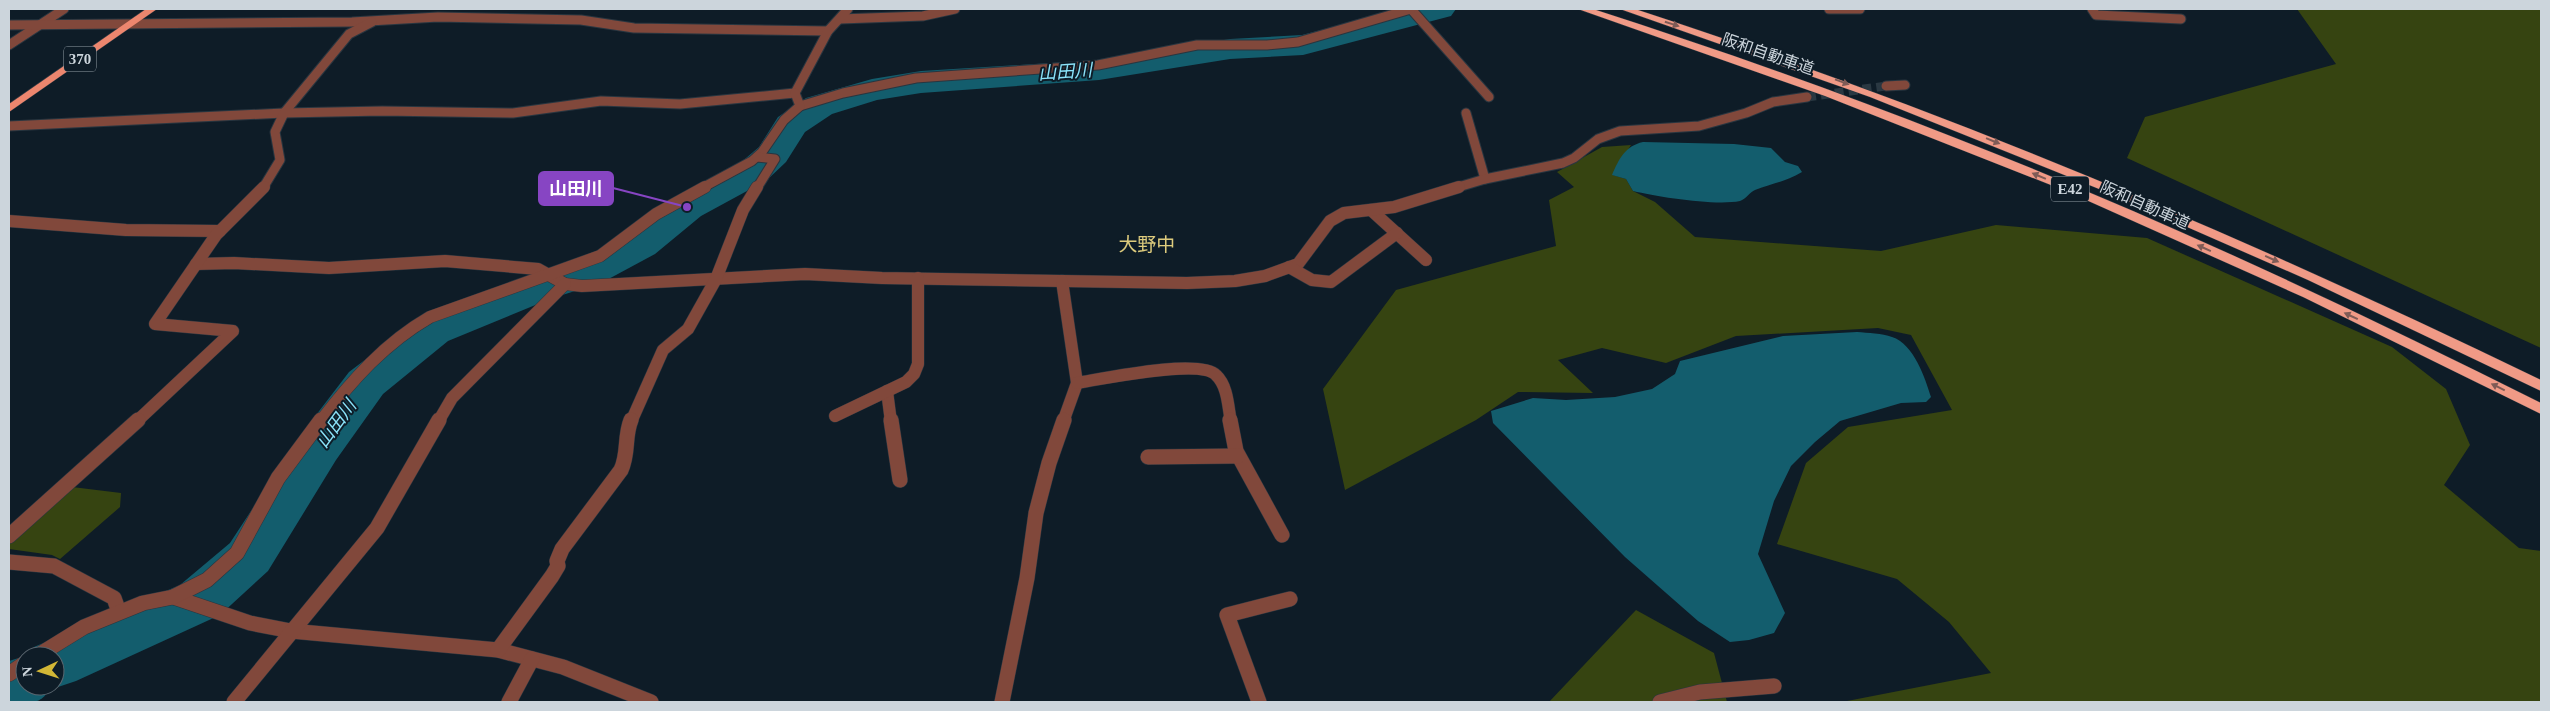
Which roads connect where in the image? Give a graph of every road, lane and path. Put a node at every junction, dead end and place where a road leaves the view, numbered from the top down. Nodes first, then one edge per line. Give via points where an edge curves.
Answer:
1 (64, 9) edge
2 (152, 9) edge
3 (390, 9) edge
4 (529, 9) edge
5 (848, 9) edge
6 (955, 9) edge
7 (1411, 9) edge
8 (1583, 9) edge
9 (1625, 9) edge
10 (1829, 9) edge
11 (1860, 9) edge
12 (2092, 9) edge
13 (381, 17) junction
14 (518, 18) junction
15 (840, 18) junction
16 (2181, 19) dead end
17 (130, 24) junction
18 (9, 25) edge
19 (38, 25) junction
20 (828, 31) junction
21 (9, 44) edge
22 (1904, 85) dead end
23 (1886, 86) tunnel mouth
24 (795, 93) junction
25 (1489, 97) dead end
26 (1807, 97) tunnel mouth
27 (800, 106) junction
28 (9, 109) edge
29 (284, 112) junction
30 (1466, 113) dead end
31 (9, 126) edge
32 (757, 157) junction
33 (1485, 179) junction
34 (1371, 210) junction
35 (9, 221) edge
36 (220, 231) junction
37 (1397, 234) junction
38 (1426, 260) dead end
39 (196, 264) junction
40 (1289, 267) junction
41 (548, 274) junction
42 (918, 278) junction
43 (716, 279) junction
44 (1062, 281) junction
45 (565, 284) junction
46 (1077, 383) junction
47 (2541, 386) edge
48 (887, 391) junction
49 (2541, 409) edge
50 (835, 416) dead end
51 (1238, 456) junction
52 (1148, 457) dead end
53 (900, 480) dead end
54 (1282, 535) dead end
55 (9, 536) edge
56 (9, 562) edge
57 (173, 596) junction
58 (1290, 599) dead end
59 (119, 612) junction
60 (291, 631) junction
61 (53, 646) edge
62 (498, 650) junction
63 (532, 659) junction
64 (1774, 686) dead end
65 (234, 702) edge
66 (509, 702) edge
67 (650, 702) edge
68 (1002, 702) edge
69 (1259, 702) edge
70 (1660, 702) edge

1 - 19 street
2 - 17 highway, 370
3 - 13 street
4 - 14 street
5 - 15 street
6 - 15 street via 922,16
7 - 25 street
7 - 27 street via 1298,42 1197,45 1098,65 916,78 843,93
49 -> 8 highway, 阪和自動車道 / E42 via 2267,277 2028,172 1844,98
9 -> 47 highway, 阪和自動車道 / E42 via 1845,84 2043,160 2282,263
10 - 11 street
12 - 16 street via 2096,15
13 - 14 street
13 - 17 street via 352,22
13 - 29 street via 349,34
14 - 20 street via 609,22 634,28
15 - 20 street
17 - 19 street
17 - 28 highway, 370
18 - 19 street
19 - 21 street
20 - 24 street
22 - 23 street
24 - 27 street
24 - 29 street via 680,104 601,101 513,113
26 - 33 street via 1773,102 1746,114 1699,126 1620,131 1598,139 1563,163
27 - 32 street via 784,120
29 - 31 street
29 - 36 street via 275,132 280,160 262,190
30 - 33 street
32 - 41 street via 656,214 600,256
32 - 43 street via 774,159 743,210
33 - 34 street via 1430,198
34 - 37 street
34 - 40 street via 1344,213 1330,221 1303,259
35 - 36 street via 117,229
36 - 39 street
37 - 38 street
37 - 40 street via 1332,282 1312,280
39 - 41 street via 329,268 445,261 538,269
39 - 55 street via 155,324 233,331
40 - 44 street via 1266,276 1235,281
41 - 45 street
41 - 57 street via 430,317 382,350 340,397 278,478 237,553 207,580
42 - 43 street via 805,274
42 - 44 street
42 - 48 street via 918,364 906,382
43 - 45 street via 582,286
43 - 62 street via 688,329 663,350 627,430 627,457 622,470 562,550 552,576
44 - 46 street
45 - 60 street via 452,398 377,528
46 - 51 street via 1177,370 1211,370 1221,378 1224,386
46 - 68 street via 1049,463 1036,513 1027,578
48 - 50 street
48 - 53 street
51 - 52 street
51 - 54 street
56 - 59 street via 54,566 114,598
57 - 59 street
57 - 60 street via 250,622
58 - 69 street via 1227,614
59 - 61 street via 84,627
60 - 62 street
60 - 65 street
62 - 63 street
63 - 66 street
63 - 67 street via 601,681
64 - 70 street via 1700,692

